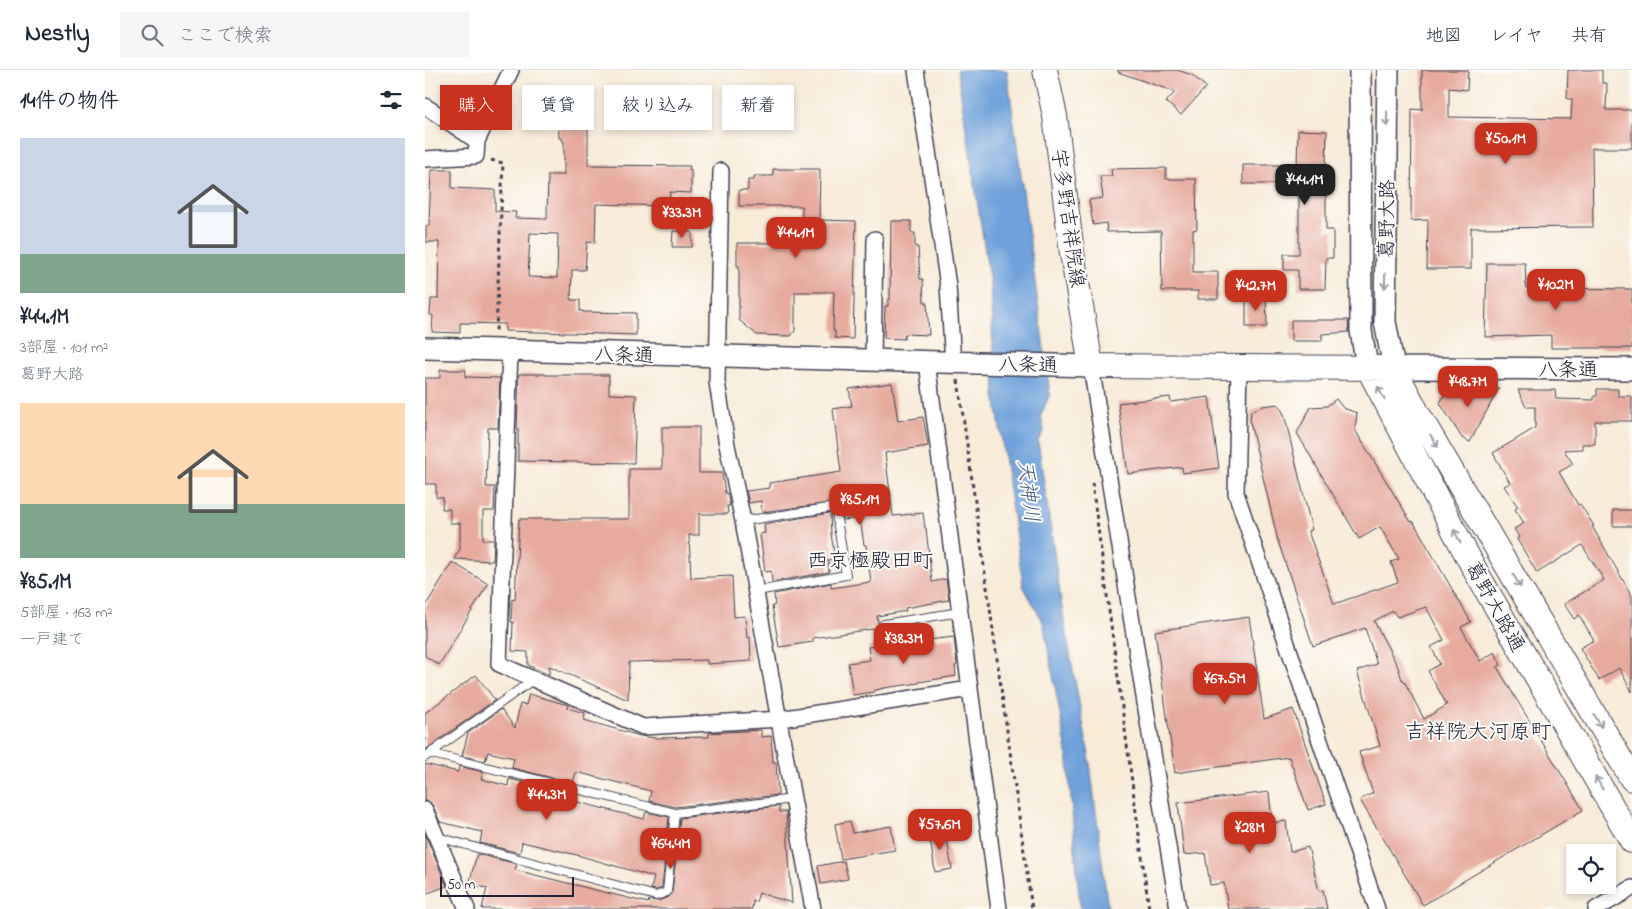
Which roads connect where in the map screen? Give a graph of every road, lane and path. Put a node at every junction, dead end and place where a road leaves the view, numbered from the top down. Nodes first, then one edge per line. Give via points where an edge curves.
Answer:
1 (511, 70) edge
2 (916, 70) edge
3 (1045, 70) edge
4 (1359, 70) edge
5 (1388, 70) edge
6 (425, 106) edge
7 (477, 148) junction
8 (425, 159) edge
9 (721, 170) dead end
10 (875, 239) dead end
11 (503, 345) junction
12 (425, 348) edge
13 (717, 356) junction
14 (873, 360) junction
15 (927, 362) junction
16 (960, 363) junction
17 (1091, 366) junction
18 (1367, 366) junction
19 (1239, 368) junction
20 (1394, 368) junction
21 (1632, 369) edge
22 (1091, 478) dead end
23 (743, 520) junction
24 (757, 591) junction
25 (960, 612) junction
26 (884, 624) dead end
27 (1562, 660) junction
28 (1536, 676) junction
29 (534, 679) junction
30 (970, 689) junction
31 (780, 719) junction
32 (428, 756) edge
33 (1632, 779) edge
34 (794, 799) junction
35 (425, 810) edge
36 (1625, 810) edge
37 (675, 812) junction
38 (437, 836) junction
39 (1632, 841) edge
40 (1632, 888) edge
41 (467, 909) edge
42 (813, 909) edge
43 (999, 909) edge
44 (1032, 909) edge
45 (1149, 909) edge
46 (1177, 909) edge
47 (1377, 909) edge
48 (1596, 909) edge

1 - 7 street
2 - 16 street
3 - 17 main road, 宇多野吉祥院線 via 1055,116 1072,253
4 - 18 main road, 葛野大路 via 1361,332
5 -> 20 main road, 葛野大路 via 1385,322
6 - 7 street
7 - 8 street
7 - 11 path via 503,163
9 - 13 street
10 - 14 street
11 - 12 main road, 八条通
11 - 13 main road, 八条通
11 - 29 street via 499,664
13 - 14 main road, 八条通
13 - 23 street via 717,382
14 - 15 main road, 八条通
15 - 16 main road, 八条通
15 - 25 street
16 - 17 main road, 八条通
16 - 44 path via 957,375
17 - 19 main road, 八条通
17 - 46 street
18 - 19 main road, 八条通
18 - 20 main road, 八条通
28 -> 18 main road, 葛野大路通 via 1476,572
19 - 47 street via 1236,493
20 - 21 main road, 八条通
20 -> 27 main road, 葛野大路通
22 - 45 path
23 - 24 street
23 - 24 lane via 835,507 846,575
24 - 31 street
25 - 26 lane
25 - 30 street
27 - 28 main road
27 -> 33 main road, 葛野大路通
36 -> 28 main road, 葛野大路通
29 - 31 street via 643,728
29 - 32 lane
30 - 31 street
30 - 43 street
31 - 34 street
32 - 37 lane
34 - 37 lane
34 - 42 street
35 - 38 street
36 - 39 main road, 葛野大路通
37 - 38 lane via 667,892 656,896
38 - 41 street
40 - 48 street

